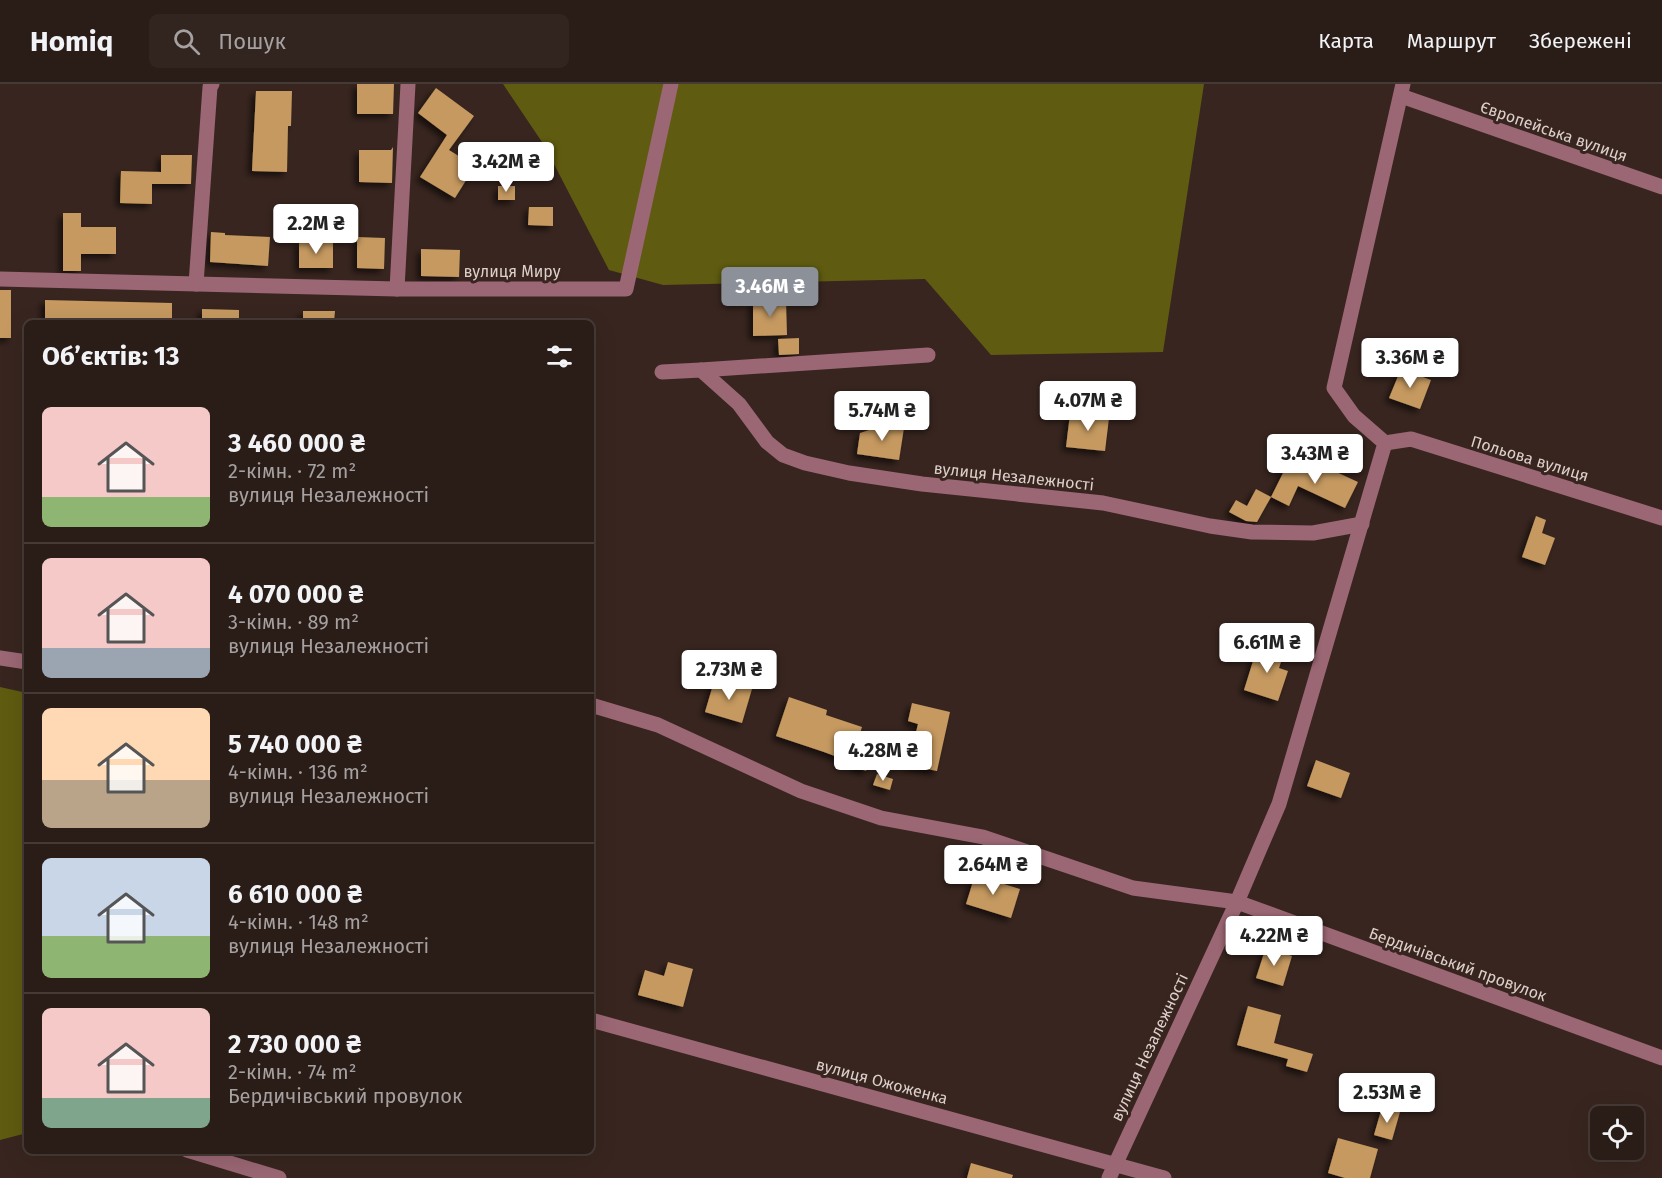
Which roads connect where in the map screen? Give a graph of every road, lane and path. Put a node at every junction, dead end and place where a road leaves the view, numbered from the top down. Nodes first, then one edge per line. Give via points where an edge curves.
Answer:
1 (212, 84) edge
2 (408, 84) edge
3 (670, 84) edge
4 (1402, 90) edge
5 (1662, 188) edge
6 (0, 279) edge
7 (196, 284) junction
8 (397, 289) junction
9 (928, 355) dead end
10 (701, 370) junction
11 (662, 372) dead end
12 (1385, 444) junction
13 (1662, 518) edge
14 (1362, 524) junction
15 (0, 658) edge
16 (24, 662) edge
17 (594, 706) edge
18 (1237, 902) junction
19 (594, 1021) edge
20 (1662, 1058) edge
21 (200, 1154) edge
22 (1112, 1171) edge
23 (279, 1178) edge
24 (1164, 1178) edge

1 - 7 street
2 - 8 street
3 - 8 street, вулиця Миру via 626,289
4 - 5 street, Європейська вулиця
4 - 12 street via 1334,388 1354,416
6 - 7 street, вулиця Миру
7 - 8 street, вулиця Миру
9 - 10 street
10 - 11 street
10 - 14 street, вулиця Незалежності via 739,404 767,442 783,456 805,463 922,484 1103,503 1252,532 1313,533
12 - 13 street, Польова вулиця via 1411,440
12 - 14 street, вулиця Незалежності
14 - 18 street, вулиця Незалежності via 1278,804
15 - 16 street
17 - 18 street, Бердичівський провулок via 658,725 801,791 881,818 983,837 1133,888
18 - 20 street, Бердичівський провулок
18 - 22 street, вулиця Незалежності
19 - 22 street, вулиця Ожоженка
21 - 23 street
22 - 24 street, вулиця Ожоженка

